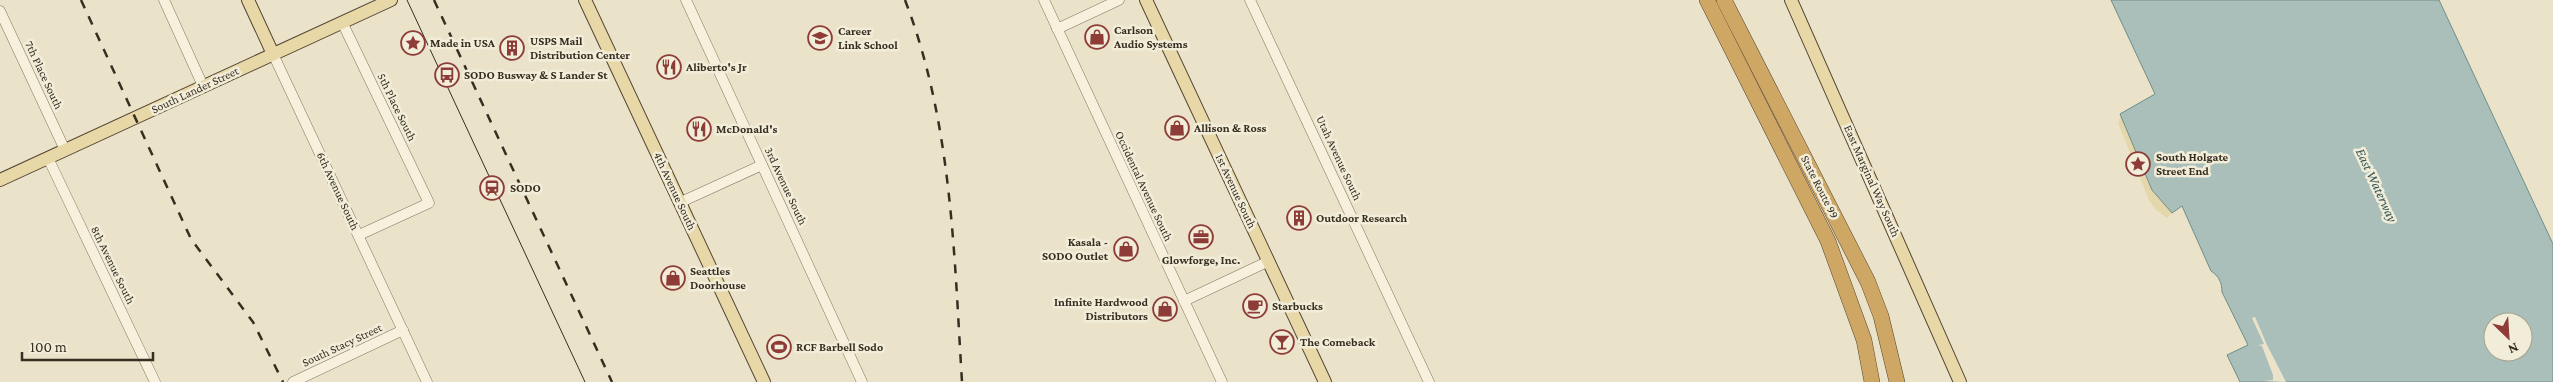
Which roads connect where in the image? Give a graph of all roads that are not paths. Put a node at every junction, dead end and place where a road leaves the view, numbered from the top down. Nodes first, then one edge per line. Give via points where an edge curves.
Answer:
1 (164, 0) edge
2 (248, 0) edge
3 (391, 0) edge
4 (586, 0) edge
5 (686, 0) edge
6 (1044, 0) edge
7 (1119, 0) edge
8 (1146, 0) edge
9 (1250, 0) edge
10 (1707, 0) edge
11 (1724, 0) edge
12 (1791, 0) edge
13 (0, 11) edge
14 (342, 22) junction
15 (1057, 29) junction
16 (273, 54) junction
17 (203, 86) junction
18 (65, 150) junction
19 (48, 158) junction
20 (762, 165) junction
21 (0, 180) edge
22 (680, 202) junction
23 (358, 235) junction
24 (1269, 261) junction
25 (1184, 301) junction
26 (403, 330) junction
27 (156, 382) edge
28 (293, 382) edge
29 (427, 382) edge
30 (764, 382) edge
31 (862, 382) edge
32 (1222, 382) edge
33 (1325, 382) edge
34 (1429, 382) edge
35 (1872, 382) edge
36 (1897, 382) edge
37 (1960, 382) edge

1 - 17 street
2 - 16 main road, 6th Avenue South
3 - 14 main road, South Lander Street
4 - 22 main road, 4th Avenue South
5 - 20 street, 3rd Avenue South
6 - 15 street, Occidental Avenue South
7 - 15 street
8 - 24 main road, 1st Avenue South
9 - 34 street, Utah Avenue South
10 - 35 highway, State Route 99 via 1828,241 1864,340
11 - 36 highway, State Route 99 via 1868,282 1881,316
12 - 37 main road, East Marginal Way South
13 - 18 street, 7th Place South
14 - 16 main road, South Lander Street
14 - 23 street, 5th Place South via 429,203
15 - 25 street, Occidental Avenue South
16 - 17 main road, South Lander Street
16 - 23 street, 6th Avenue South
17 - 18 main road, South Lander Street
18 - 19 main road, South Lander Street
19 - 21 main road, South Lander Street
19 - 27 street, 8th Avenue South
20 - 22 street
20 - 31 street, 3rd Avenue South
22 - 30 main road, 4th Avenue South
23 - 26 street, 6th Avenue South
24 - 25 street
24 - 33 main road, 1st Avenue South
25 - 32 street, Occidental Avenue South
26 - 28 street, South Stacy Street
26 - 29 street, 6th Avenue South

